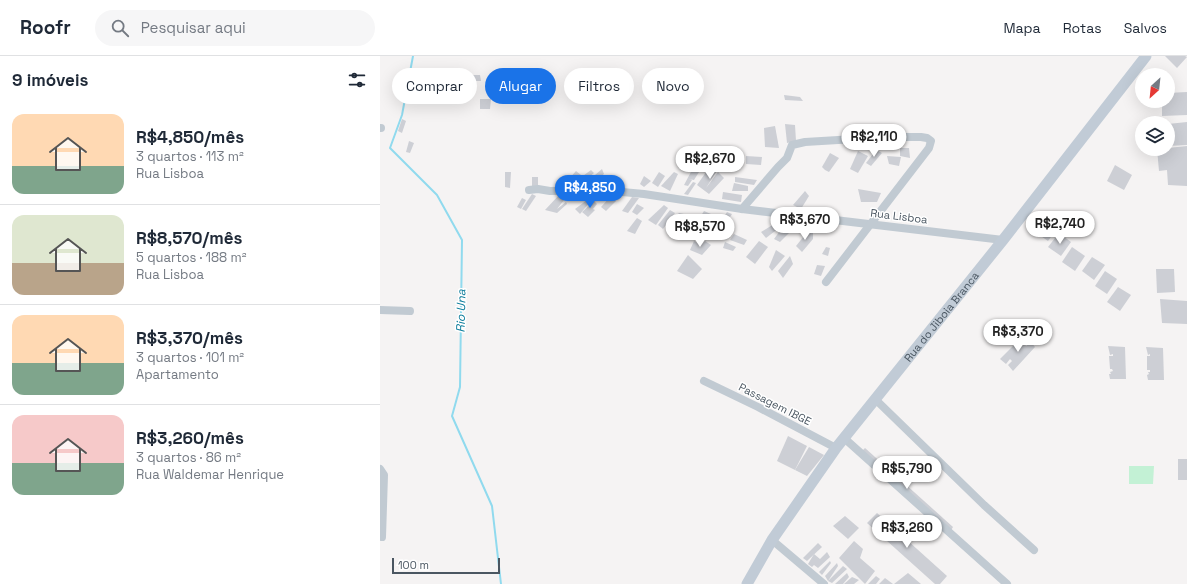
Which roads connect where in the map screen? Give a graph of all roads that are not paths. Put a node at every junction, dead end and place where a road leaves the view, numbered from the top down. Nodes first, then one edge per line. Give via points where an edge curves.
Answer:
1 (1146, 56) edge
2 (529, 190) dead end
3 (742, 208) junction
4 (871, 224) junction
5 (1003, 240) junction
6 (826, 282) dead end
7 (380, 310) edge
8 (410, 311) dead end
9 (704, 381) dead end
10 (875, 399) junction
11 (844, 438) junction
12 (836, 448) junction
13 (380, 469) edge
14 (382, 537) dead end
15 (772, 540) junction
16 (1034, 550) dead end
17 (750, 583) edge
18 (824, 584) edge
19 (1007, 584) edge

1 - 5 main road, Rua do Jiboia Branca
2 - 3 street, Rua Lisboa via 600,190
3 - 4 street, Rua Lisboa
3 - 4 street via 787,158 792,145 888,137 930,139 929,148
4 - 5 street, Rua Lisboa
4 - 6 street
5 - 10 main road, Rua do Jiboia Branca
7 - 8 street
9 - 12 street, Passagem IBGE
10 - 11 main road, Rua do Jiboia Branca
10 - 16 street
11 - 12 main road, Rua do Jiboia Branca
11 - 19 street
12 - 15 main road, Rua do Jiboia Branca
13 - 14 street via 384,475
15 - 17 main road, Rua do Jiboia Branca
15 - 18 street

